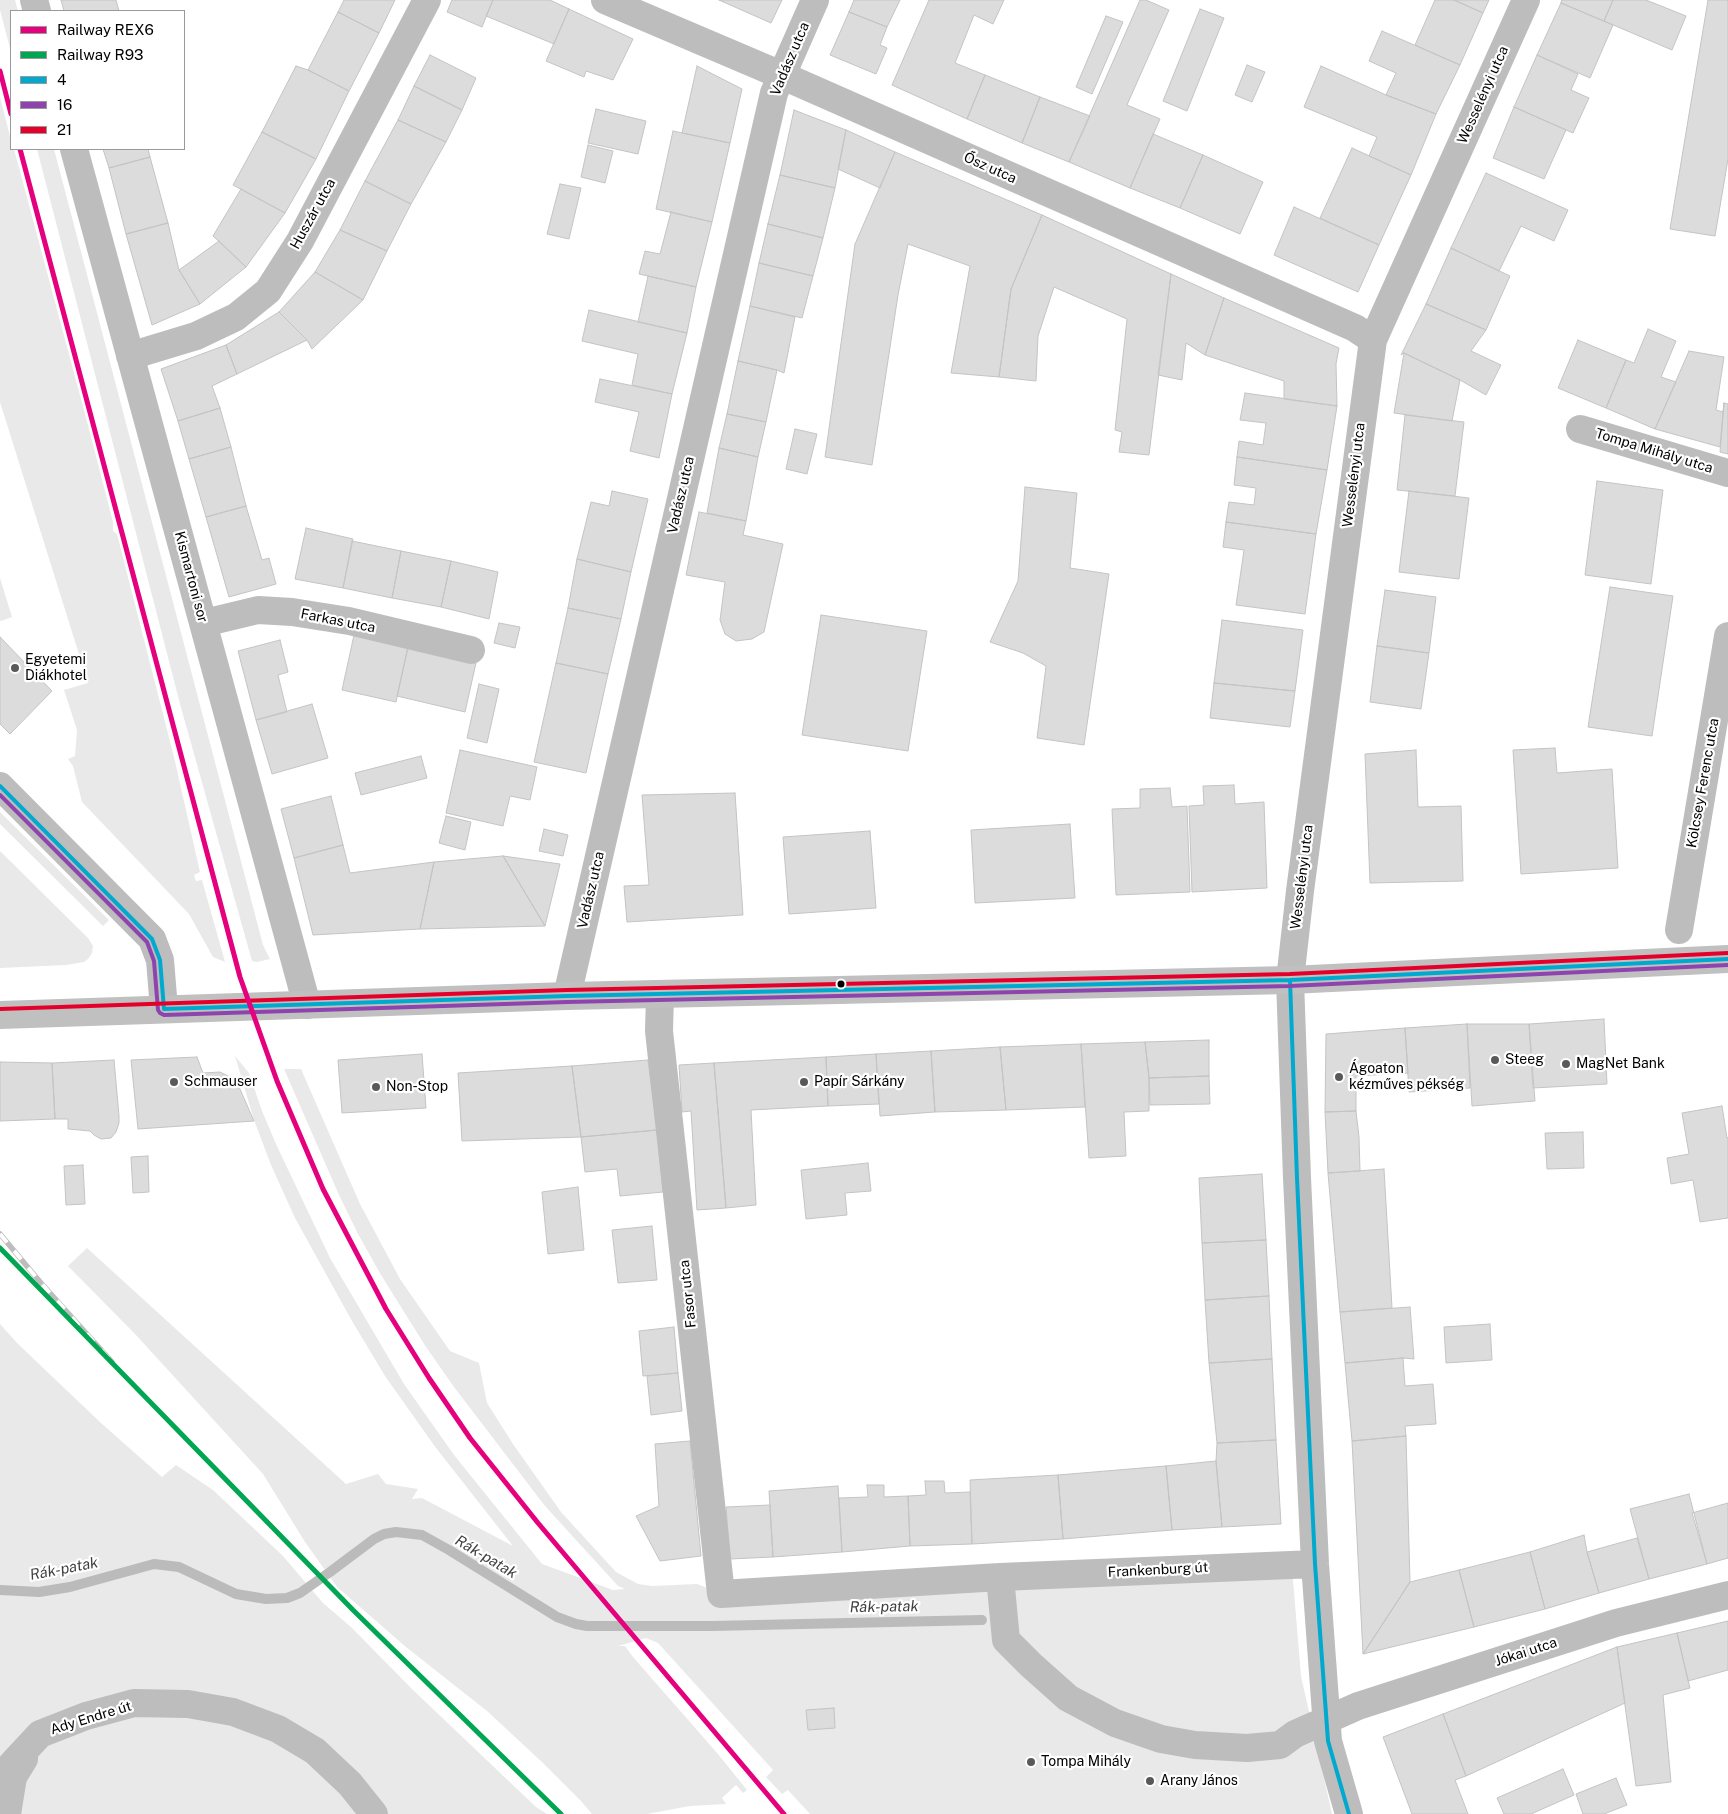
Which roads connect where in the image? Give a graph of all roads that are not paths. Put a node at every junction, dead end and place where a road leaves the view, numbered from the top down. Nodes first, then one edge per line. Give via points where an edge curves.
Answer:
1 (427, 0) edge
2 (606, 0) edge
3 (815, 0) edge
4 (1526, 0) edge
5 (782, 75) junction
6 (74, 150) edge
7 (1373, 340) junction
8 (130, 356) junction
9 (1580, 429) dead end
10 (1728, 473) edge
11 (204, 623) junction
12 (1728, 636) edge
13 (471, 650) dead end
14 (0, 786) edge
15 (1679, 930) dead end
16 (1728, 959) edge
17 (1290, 980) junction
18 (660, 995) junction
19 (567, 996) junction
20 (308, 1005) junction
21 (164, 1009) junction
22 (0, 1015) edge
23 (1315, 1564) junction
24 (1000, 1577) junction
25 (721, 1594) joint
26 (1728, 1595) edge
27 (1327, 1718) junction
28 (40, 1734) junction
29 (0, 1777) edge
30 (7, 1814) edge
31 (374, 1814) edge
32 (1349, 1814) edge

1 - 8 street, Huszár utca via 300,241 268,291 236,317 196,336
2 - 5 street, Ősz utca
3 - 5 street, Vadász utca
4 - 7 street, Wesselényi utca
5 - 7 street, Ősz utca via 1355,328
5 - 19 street, Vadász utca via 769,113
6 - 8 street, Kismartoni sor
7 - 17 street, Wesselényi utca
8 - 11 street, Kismartoni sor
9 - 10 street, Tompa Mihály utca
11 - 13 street, Farkas utca via 258,610 292,612 349,621
11 - 20 street, Kismartoni sor
12 - 15 street, Kölcsey Ferenc utca
14 - 21 street via 152,939 160,960
16 - 17 street
17 - 18 street
17 - 23 street, Wesselényi utca
18 - 19 street
18 - 25 street, Fasor utca via 659,1032
19 - 20 street
20 - 21 street
21 - 22 street
23 - 24 street, Frankenburg út
23 - 27 street, Wesselényi utca
24 - 25 street, Frankenburg út
24 - 27 street via 1006,1640 1068,1698 1115,1723 1161,1739 1247,1748 1280,1745
26 - 27 street, Jókai utca via 1616,1623
27 - 32 street via 1328,1741
28 - 29 street, Ady Endre út
28 - 30 street, Ady Endre út via 13,1777
28 - 31 street, Ady Endre út via 86,1716 134,1703 188,1704 233,1712 278,1729 315,1751 350,1784

